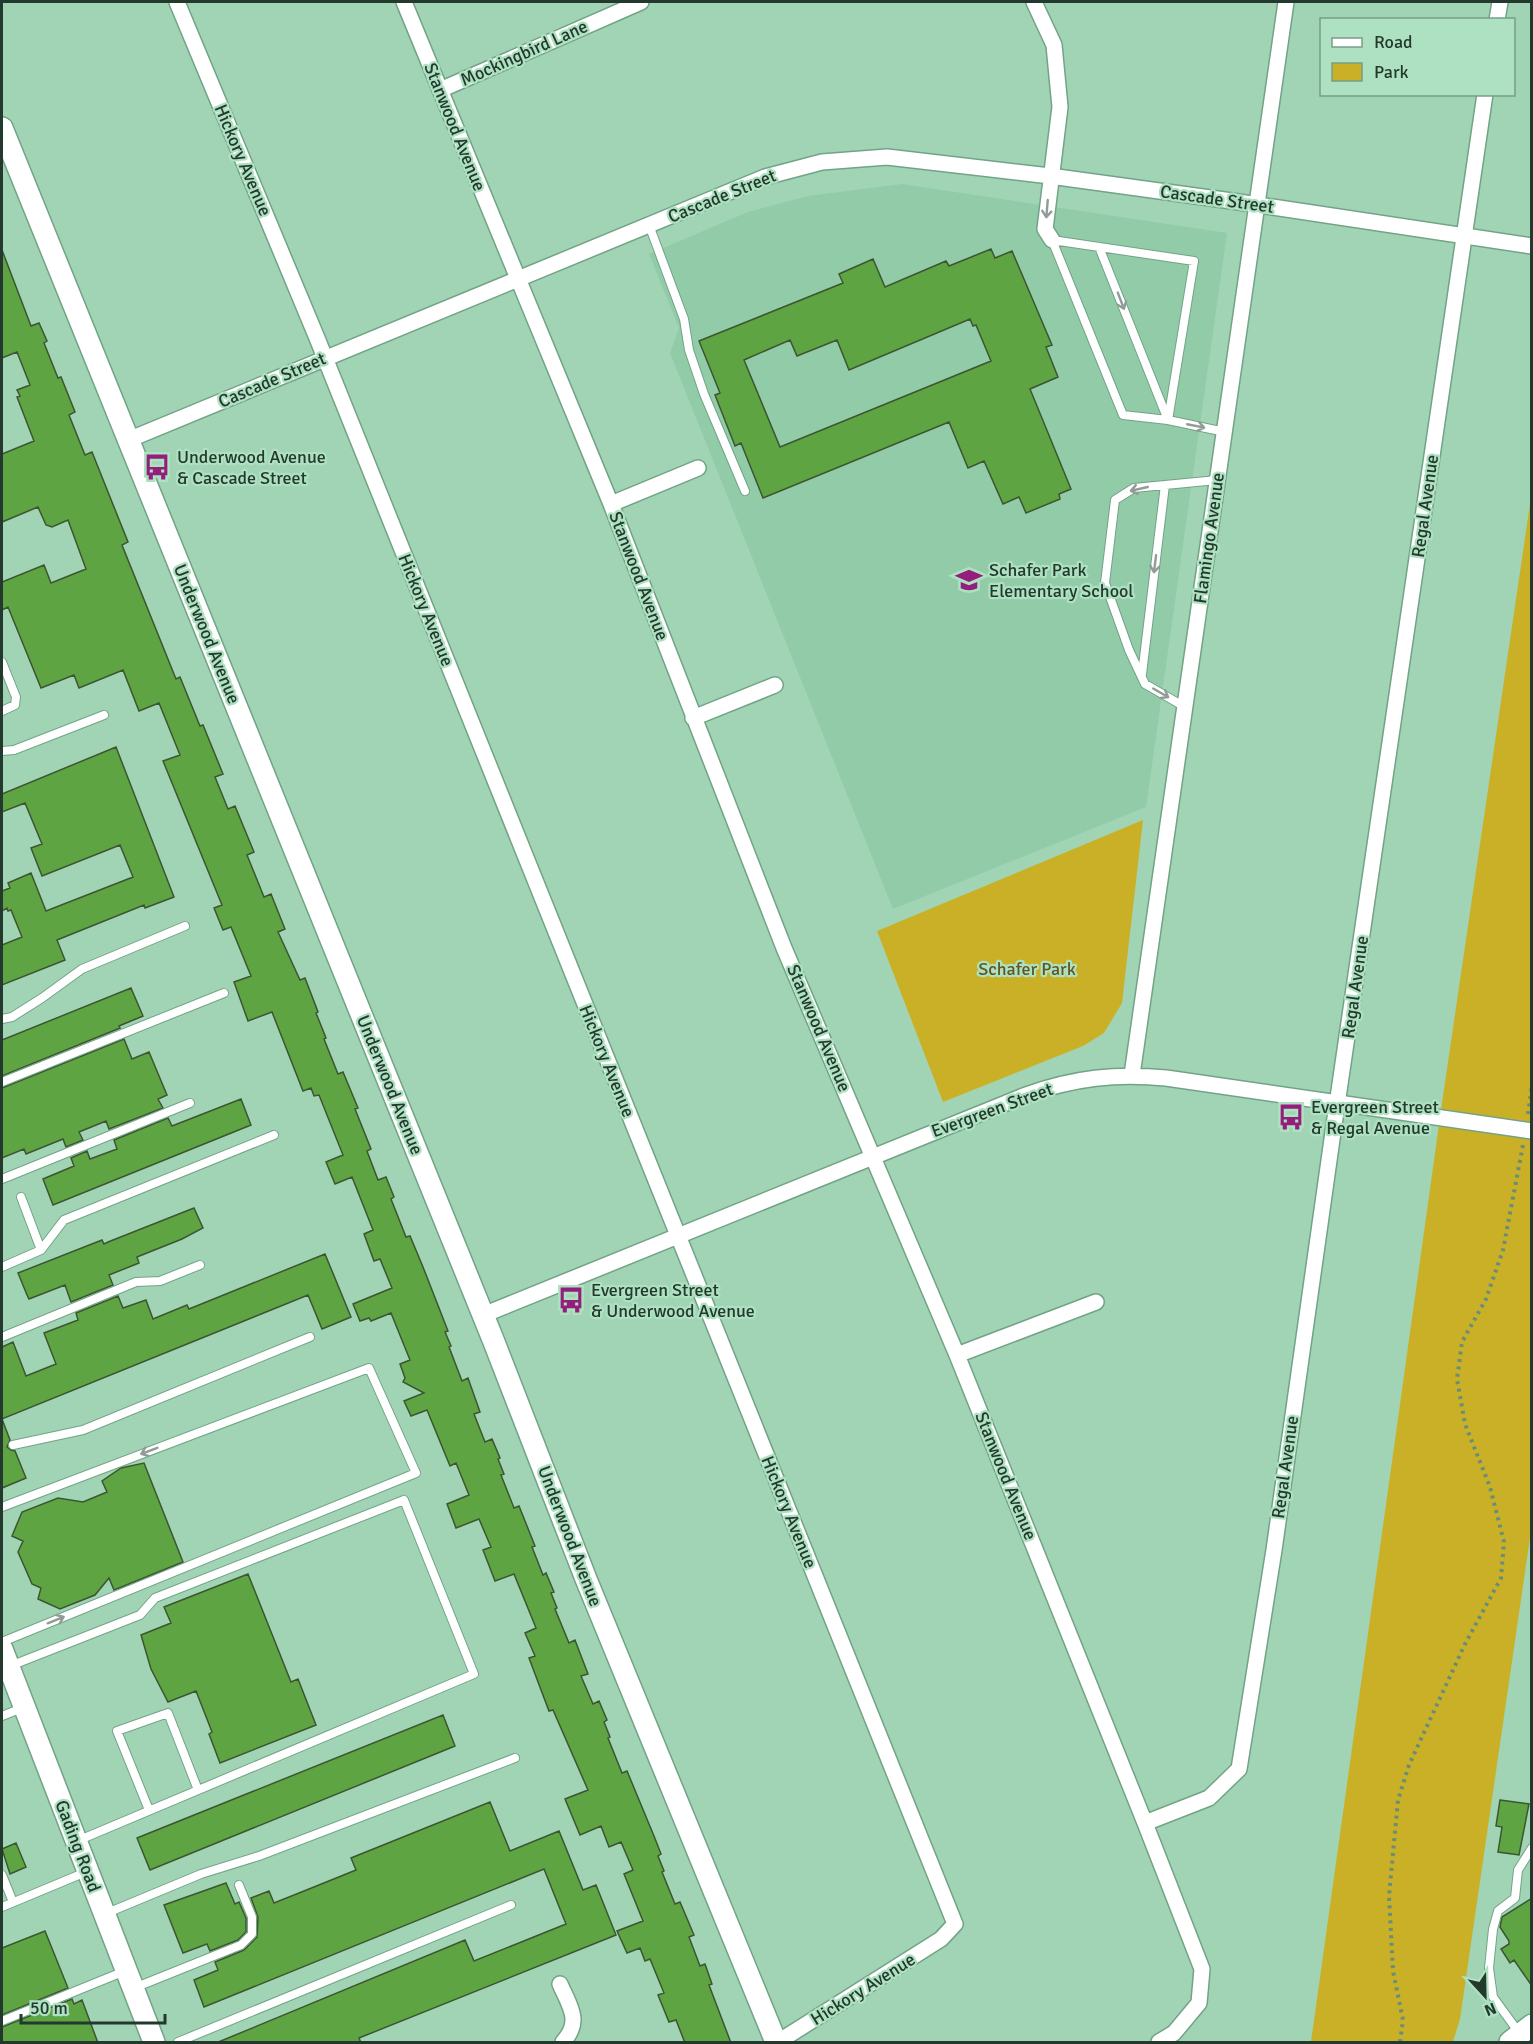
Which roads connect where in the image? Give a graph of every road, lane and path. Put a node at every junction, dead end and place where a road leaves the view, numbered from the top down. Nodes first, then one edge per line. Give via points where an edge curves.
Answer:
1 (177, 2) edge
2 (404, 2) edge
3 (641, 2) edge
4 (1034, 2) edge
5 (1286, 2) edge
6 (1500, 2) edge
7 (1497, 18) edge
8 (440, 90) junction
9 (1485, 96) edge
10 (2, 128) edge
11 (1050, 176) junction
12 (1257, 204) junction
13 (649, 225) junction
14 (1464, 236) junction
15 (1052, 240) junction
16 (1532, 246) edge
17 (1100, 247) junction
18 (517, 280) junction
19 (325, 358) junction
20 (1168, 420) junction
21 (1224, 432) junction
22 (128, 440) junction
23 (698, 468) dead end
24 (1218, 480) junction
25 (1166, 485) junction
26 (745, 492) dead end
27 (611, 504) junction
28 (2, 662) edge
29 (1141, 676) junction
30 (775, 685) dead end
31 (1185, 707) junction
32 (2, 711) edge
33 (104, 715) dead end
34 (693, 718) junction
35 (2, 751) edge
36 (185, 926) dead end
37 (224, 993) dead end
38 (2, 1019) edge
39 (1132, 1075) junction
40 (2, 1082) edge
41 (1532, 1084) edge
42 (190, 1103) dead end
43 (1338, 1103) junction
44 (1528, 1130) edge
45 (274, 1135) dead end
46 (873, 1156) junction
47 (2, 1179) edge
48 (21, 1197) dead end
49 (677, 1236) junction
50 (42, 1251) junction
51 (200, 1265) dead end
52 (2, 1267) edge
53 (1096, 1302) dead end
54 (483, 1315) junction
55 (2, 1337) edge
56 (310, 1337) dead end
57 (957, 1355) junction
58 (13, 1445) dead end
59 (2, 1507) edge
60 (2, 1642) edge
61 (5, 1658) edge
62 (24, 1707) junction
63 (2, 1716) edge
64 (515, 1758) dead end
65 (198, 1790) junction
66 (149, 1810) junction
67 (1145, 1823) junction
68 (76, 1841) junction
69 (1532, 1848) edge
70 (88, 1872) junction
71 (2, 1875) edge
72 (239, 1885) dead end
73 (13, 1902) junction
74 (511, 1905) dead end
75 (2, 1906) edge
76 (104, 1914) junction
77 (130, 1979) junction
78 (560, 1984) dead end
79 (2, 2020) edge
80 (1521, 2034) edge
81 (154, 2043) edge
82 (178, 2043) edge
83 (563, 2043) edge
84 (777, 2043) edge
85 (1160, 2043) edge
86 (1400, 2043) edge

1 - 19 street, Hickory Avenue
2 - 8 street, Stanwood Avenue
3 - 8 street, Mockingbird Lane
4 - 11 street via 1054,45 1060,107
5 - 12 street, Flamingo Avenue
6 - 7 street
8 - 18 street, Stanwood Avenue
9 - 14 street, Regal Avenue
10 - 22 street, Underwood Avenue
11 - 12 street, Cascade Street
11 - 13 street, Cascade Street via 886,157 822,162 765,177
11 -> 15 street via 1045,229
12 - 14 street, Cascade Street
12 - 21 street, Flamingo Avenue
13 - 18 street, Cascade Street
13 - 26 lane via 684,319 689,350 704,394
14 - 16 street, Cascade Street
14 - 43 street, Regal Avenue
15 - 17 lane
15 - 20 lane via 1123,415
17 -> 20 lane
17 - 20 lane via 1194,261
18 - 19 street, Cascade Street
18 - 27 street, Stanwood Avenue
19 - 22 street, Cascade Street
19 - 49 street, Hickory Avenue
20 -> 21 lane
21 - 24 street, Flamingo Avenue
22 - 54 street, Underwood Avenue
23 - 27 street
24 - 25 lane
24 - 31 street, Flamingo Avenue
25 -> 29 lane
25 -> 29 lane via 1134,488 1115,500 1105,583
27 - 34 street, Stanwood Avenue
28 - 32 lane via 16,697 15,705
29 -> 31 lane via 1145,684
30 - 34 street
31 - 39 street, Flamingo Avenue
33 - 35 lane via 14,750
34 - 46 street, Stanwood Avenue via 784,948
36 - 38 lane via 82,969 32,1005
37 - 40 lane
39 - 43 street, Evergreen Street
39 - 46 street, Evergreen Street via 1094,1077 1041,1089
41 - 44 path
42 - 47 lane
43 - 44 street, Evergreen Street
43 - 67 street, Regal Avenue via 1239,1769 1209,1798
44 - 86 path via 1503,1250 1486,1299 1462,1342 1457,1378 1464,1424 1490,1487 1504,1542 1501,1578 1465,1644 1409,1765 1398,1800 1389,1896 1393,1971 1403,2020
45 - 50 lane via 64,1220
46 - 49 street, Evergreen Street
46 - 57 street, Stanwood Avenue
48 - 50 lane
49 - 54 street, Evergreen Street
49 - 84 street, Hickory Avenue via 955,1924 941,1939
50 - 52 lane
51 - 55 lane via 160,1281 136,1282
53 - 57 street
54 - 84 street, Underwood Avenue via 586,1579
56 - 58 lane via 83,1430
57 - 67 street, Stanwood Avenue
60 -> 59 lane via 416,1473 369,1368
61 - 62 street, Gading Road
61 - 65 lane via 140,1615 155,1598 405,1500 474,1674
62 - 63 lane
62 - 68 street, Gading Road
64 - 76 lane
65 - 66 lane
65 - 66 lane via 168,1713 117,1731
66 - 68 lane
67 - 85 street, Stanwood Avenue via 1202,1969 1199,2003 1174,2033
68 - 70 street, Gading Road
69 - 80 lane via 1518,1870 1515,1898 1498,1911 1489,1968 1493,1997
70 - 73 lane
70 - 76 street, Gading Road
71 - 73 lane
72 - 77 lane via 252,1917 252,1934 241,1944
73 - 75 lane
74 - 82 lane
76 - 77 street, Gading Road
77 - 79 lane
77 - 81 street, Gading Road
78 - 83 street via 574,2017 571,2034

